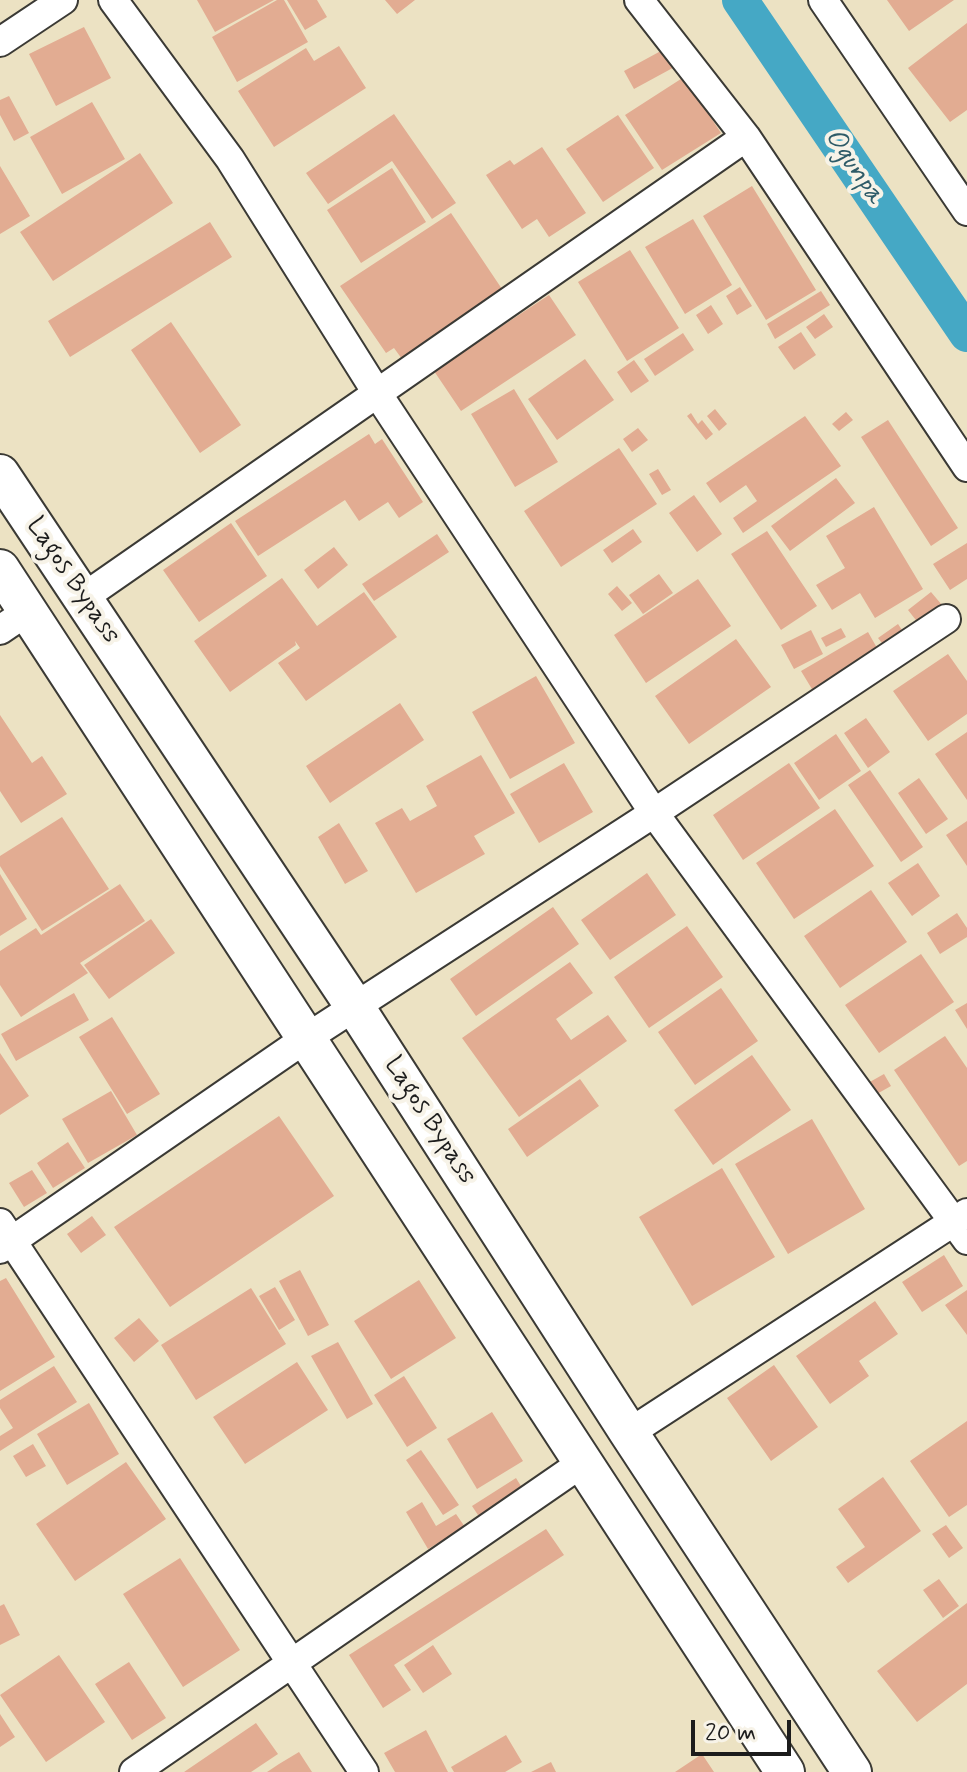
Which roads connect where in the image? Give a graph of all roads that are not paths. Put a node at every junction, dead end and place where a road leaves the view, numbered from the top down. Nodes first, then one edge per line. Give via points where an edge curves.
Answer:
1 (63, 0) edge
2 (113, 0) edge
3 (639, 0) edge
4 (823, 0) edge
5 (0, 42) edge
6 (746, 137) junction
7 (967, 211) edge
8 (377, 393) junction
9 (967, 467) edge
10 (0, 474) edge
11 (0, 569) edge
12 (84, 597) junction
13 (946, 619) dead end
14 (14, 620) edge
15 (654, 813) junction
16 (355, 1007) junction
17 (305, 1039) junction
18 (963, 1225) edge
19 (4, 1238) edge
20 (629, 1433) junction
21 (582, 1463) junction
22 (293, 1664) junction
23 (134, 1772) edge
24 (364, 1772) edge
25 (785, 1772) edge
26 (852, 1772) edge

1 - 5 street
2 - 8 street via 230,159
3 - 6 street
4 - 7 street
6 - 8 street
6 - 9 street
8 - 12 street
8 - 15 street
10 - 12 main road, Lagos Bypass
11 - 14 main road, Lagos Bypass
12 - 16 main road, Lagos Bypass
13 - 15 street
14 - 17 main road, Lagos Bypass
15 - 16 street
15 - 18 street
16 - 17 street
16 - 20 main road, Lagos Bypass
17 - 19 street
17 - 21 main road, Lagos Bypass
18 - 20 street
19 - 22 street
20 - 26 main road, Lagos Bypass
21 - 22 street
21 - 25 main road, Lagos Bypass
22 - 23 street
22 - 24 street

